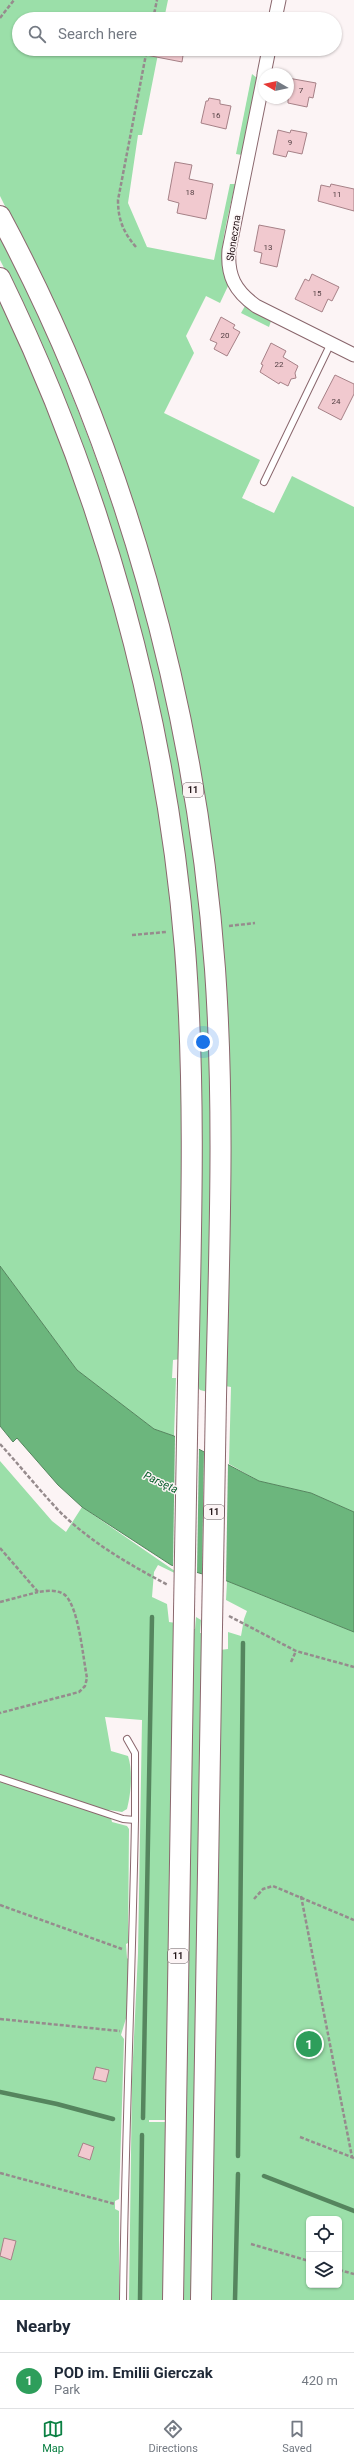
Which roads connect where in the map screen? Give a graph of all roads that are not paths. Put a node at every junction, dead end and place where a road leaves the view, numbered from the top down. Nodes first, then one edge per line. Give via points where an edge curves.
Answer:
1 (279, 0) edge
2 (276, 12) edge
3 (268, 56) edge
4 (265, 68) edge
5 (258, 104) edge
6 (0, 216) edge
7 (0, 278) edge
8 (331, 343) junction
9 (354, 355) edge
10 (264, 482) dead end
11 (127, 1739) dead end
12 (0, 1778) edge
13 (135, 1820) junction
14 (123, 2300) edge
15 (173, 2300) edge
16 (202, 2300) edge

1 - 2 street
3 - 4 street, Słoneczna
5 - 8 street, Słoneczna via 229,250 228,265 231,278 244,298 256,306
6 - 16 main road, 11, bridge via 50,318 108,463 151,596 189,766 203,852 211,927 218,1034 220,1159
7 - 15 main road, 11, bridge via 65,426 102,534 139,663 165,797 183,930 190,1036 192,1133
8 - 9 street, Słoneczna
8 - 10 lane
11 - 13 lane via 135,1753
12 - 13 lane via 122,1819
13 - 14 lane

